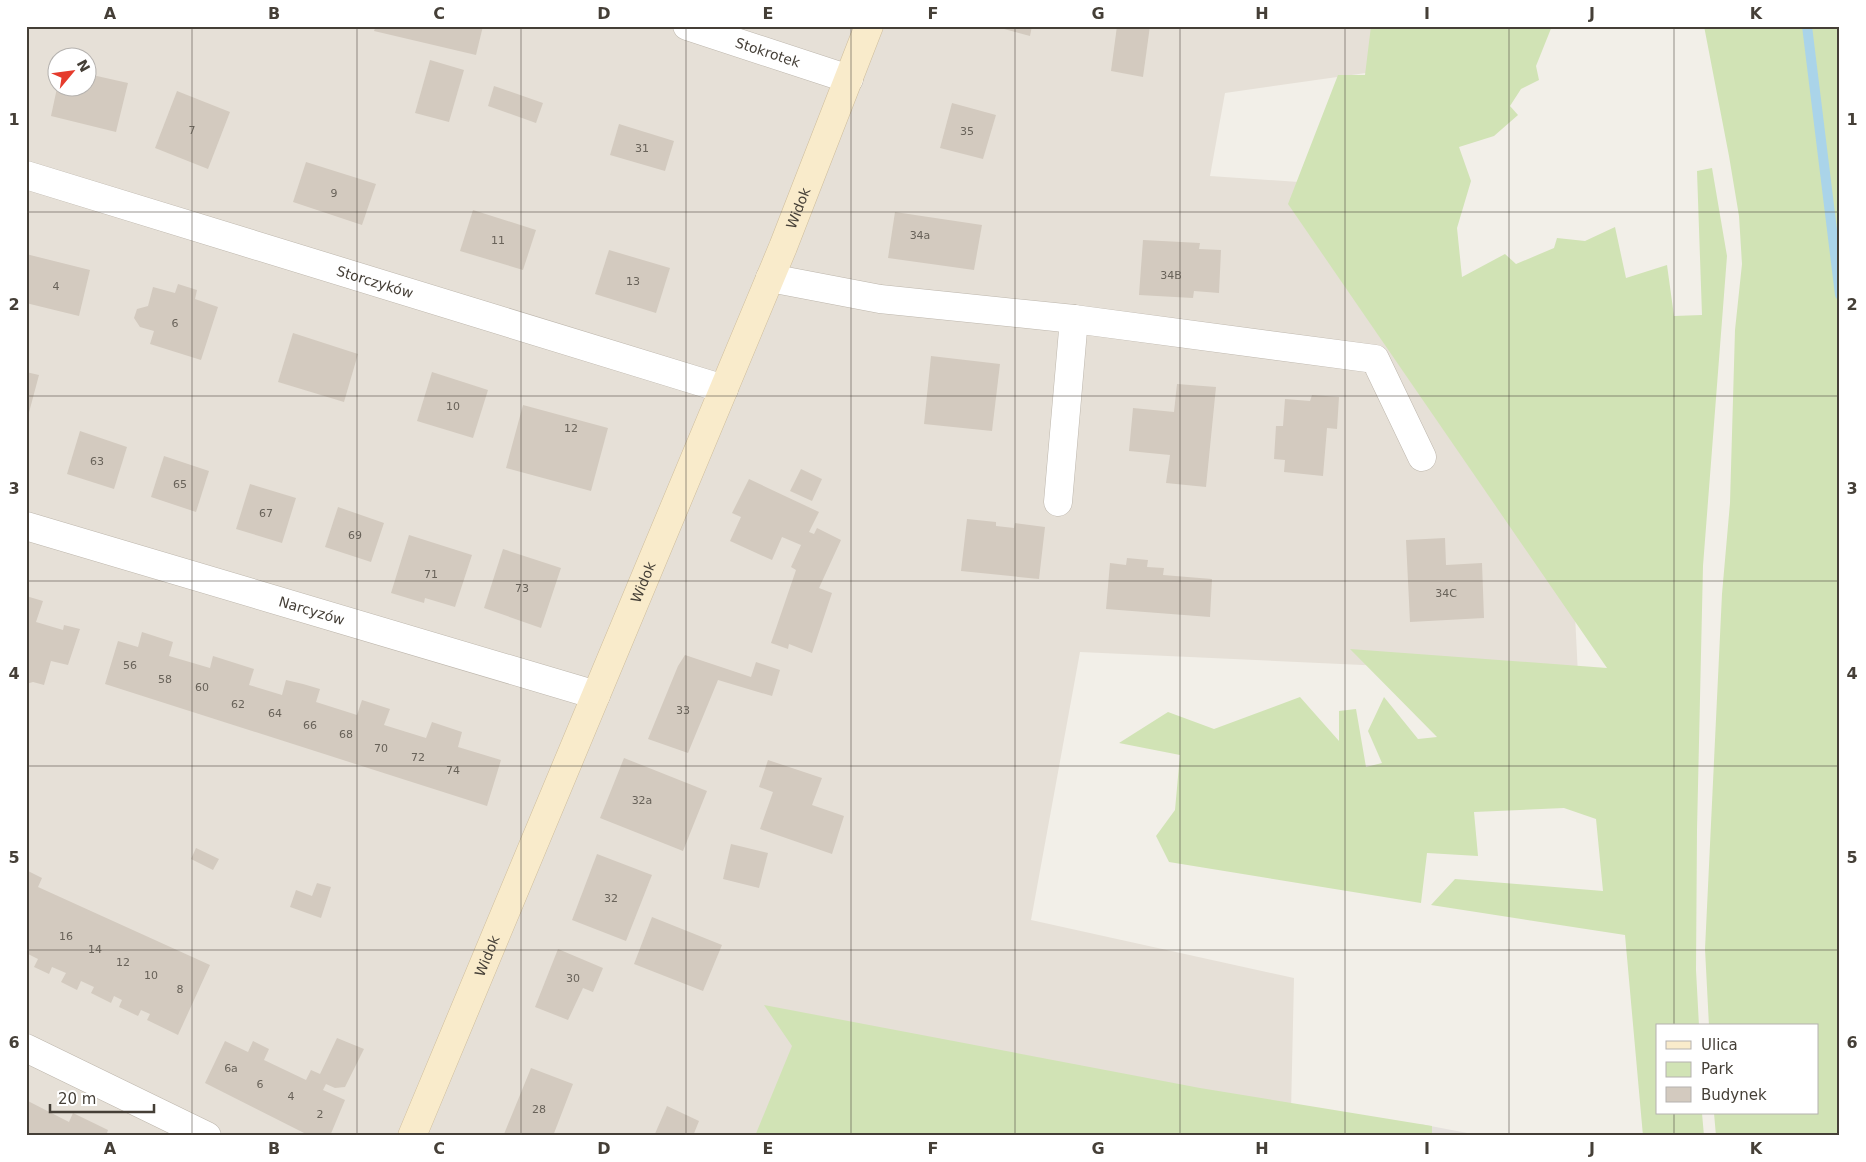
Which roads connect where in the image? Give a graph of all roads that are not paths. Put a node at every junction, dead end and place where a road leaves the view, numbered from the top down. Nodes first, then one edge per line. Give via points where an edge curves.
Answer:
1 (687, 26) edge
2 (869, 26) edge
3 (848, 79) junction
4 (26, 175) edge
5 (770, 278) junction
6 (1074, 319) junction
7 (724, 389) junction
8 (1422, 457) dead end
9 (1058, 502) dead end
10 (26, 526) edge
11 (596, 695) junction
12 (26, 1048) edge
13 (207, 1136) edge
14 (412, 1136) edge

1 - 3 street, Stokrotek
2 - 3 main road, Widok
3 - 5 main road, Widok
4 - 7 street, Storczyków
5 - 6 street via 880,299
5 - 7 main road, Widok
6 - 8 street via 1375,359
6 - 9 street
7 - 11 main road, Widok
10 - 11 street, Narcyzów
11 - 14 main road, Widok
12 - 13 street

